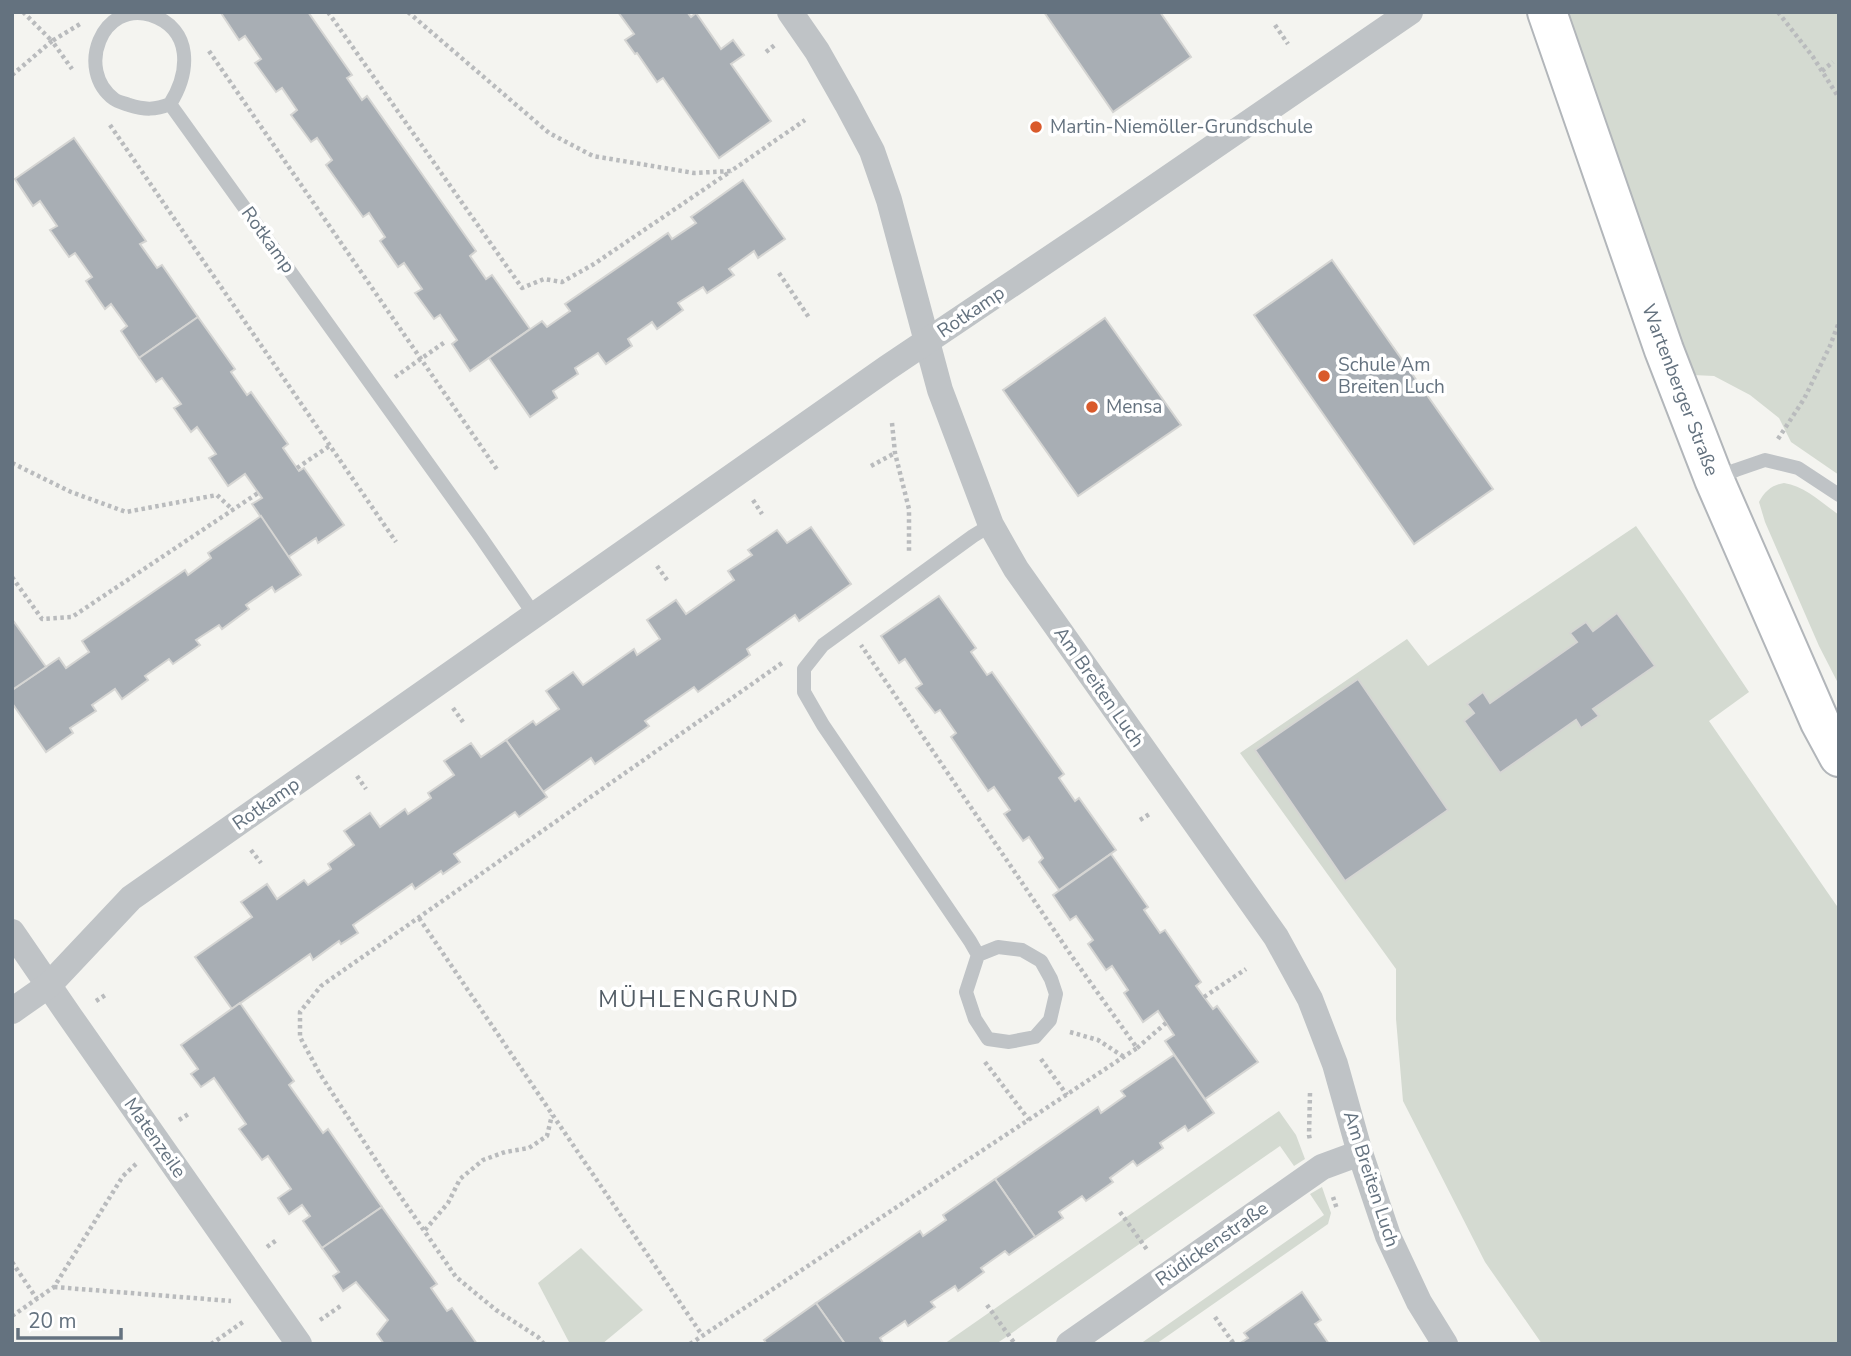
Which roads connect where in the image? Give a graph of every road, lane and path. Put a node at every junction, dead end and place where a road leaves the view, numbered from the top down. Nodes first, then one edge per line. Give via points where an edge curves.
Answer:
1 (23, 12) edge
2 (328, 12) edge
3 (408, 12) edge
4 (790, 12) edge
5 (1410, 12) edge
6 (1547, 12) edge
7 (1778, 12) edge
8 (88, 19) dead end
9 (1275, 25) dead end
10 (52, 41) junction
11 (1289, 44) dead end
12 (205, 46) dead end
13 (1833, 62) dead end
14 (1822, 71) junction
15 (76, 74) dead end
16 (12, 75) edge
17 (1839, 98) edge
18 (170, 104) junction
19 (107, 119) dead end
20 (805, 120) dead end
21 (731, 172) junction
22 (779, 273) dead end
23 (810, 319) dead end
24 (1839, 322) edge
25 (928, 341) junction
26 (445, 342) dead end
27 (421, 359) junction
28 (376, 391) junction
29 (892, 423) dead end
30 (331, 445) junction
31 (895, 453) junction
32 (1765, 460) junction
33 (12, 463) edge
34 (871, 466) dead end
35 (297, 468) dead end
36 (498, 471) dead end
37 (1714, 479) junction
38 (258, 493) dead end
39 (1839, 495) edge
40 (233, 510) junction
41 (991, 525) junction
42 (396, 542) dead end
43 (909, 564) dead end
44 (12, 578) edge
45 (535, 616) junction
46 (785, 661) dead end
47 (1839, 757) edge
48 (419, 918) junction
49 (12, 932) edge
50 (978, 955) junction
51 (1246, 969) dead end
52 (49, 985) junction
53 (1204, 997) dead end
54 (12, 1011) edge
55 (1166, 1023) dead end
56 (1045, 1026) junction
57 (1026, 1038) junction
58 (1137, 1048) dead end
59 (982, 1057) dead end
60 (1124, 1057) dead end
61 (1067, 1095) dead end
62 (552, 1114) junction
63 (1029, 1120) dead end
64 (1360, 1153) junction
65 (142, 1159) dead end
66 (1120, 1212) dead end
67 (425, 1230) junction
68 (12, 1262) edge
69 (1166, 1276) junction
70 (54, 1287) junction
71 (37, 1299) junction
72 (236, 1301) dead end
73 (987, 1305) dead end
74 (12, 1316) edge
75 (1215, 1317) dead end
76 (243, 1322) dead end
77 (702, 1335) dead end
78 (211, 1344) edge
79 (299, 1344) edge
80 (544, 1344) edge
81 (1015, 1344) edge
82 (1069, 1344) edge
83 (1234, 1344) edge
84 (1445, 1344) edge

1 - 10 path
2 - 21 path via 522,288 544,279 562,282
3 - 21 path via 549,133 593,156 694,173
4 - 25 street, Am Breiten Luch via 872,151
5 - 25 street, Rotkamp
6 - 37 street, Wartenberger Straße via 1664,350
7 - 14 path
8 - 10 path
9 - 11 path
10 - 15 path
10 - 16 path
12 - 27 path
13 - 14 path
14 - 17 path
18 - 18 lane via 184,71 185,52 177,33 163,20 146,14 122,16 104,30 94,56 98,82 115,100 137,108
18 - 28 lane, Rotkamp
19 - 30 path
20 - 21 path
22 - 23 path
24 - 32 path via 1804,399
25 - 41 street, Am Breiten Luch via 940,390
25 - 45 street, Rotkamp
26 - 27 path
27 - 28 path
27 - 36 path
28 - 45 lane, Rotkamp
29 - 31 path
30 - 35 path
30 - 42 path
31 - 34 path
31 - 43 path via 909,509
32 - 37 lane
32 - 39 lane via 1798,468
33 - 40 path via 125,512 217,495
37 - 47 street, Wartenberger Straße
38 - 40 path
40 - 44 path via 72,617 42,619
41 - 50 lane via 823,645 804,669 804,692 823,725
41 - 64 street, Am Breiten Luch via 1022,577 1276,937 1310,999 1335,1064
45 - 52 street, Rotkamp via 131,898
46 - 48 path
48 - 62 path
48 - 67 path via 321,986 300,1012 300,1037
49 - 52 street, Matenzeile
50 - 56 lane via 998,947 1022,950 1041,961 1056,994
50 - 57 lane via 965,992 975,1019 988,1039 1009,1042
51 - 53 path
52 - 54 street, Rotkamp
52 - 79 street, Matenzeile
55 - 58 path
56 - 57 lane via 1035,1037
56 - 60 path via 1098,1040
57 - 61 path
59 - 63 path
62 - 67 path via 547,1136 529,1148 483,1160 460,1179 448,1203
62 - 77 path
64 - 69 street, Rüdickenstraße via 1322,1167
64 - 84 street, Am Breiten Luch via 1388,1236
65 - 70 path via 123,1177
66 - 69 path
67 - 80 path via 456,1277
68 - 71 path
69 - 82 street, Rüdickenstraße
70 - 71 path
70 - 72 path
71 - 74 path
73 - 81 path
75 - 83 path
76 - 78 path

